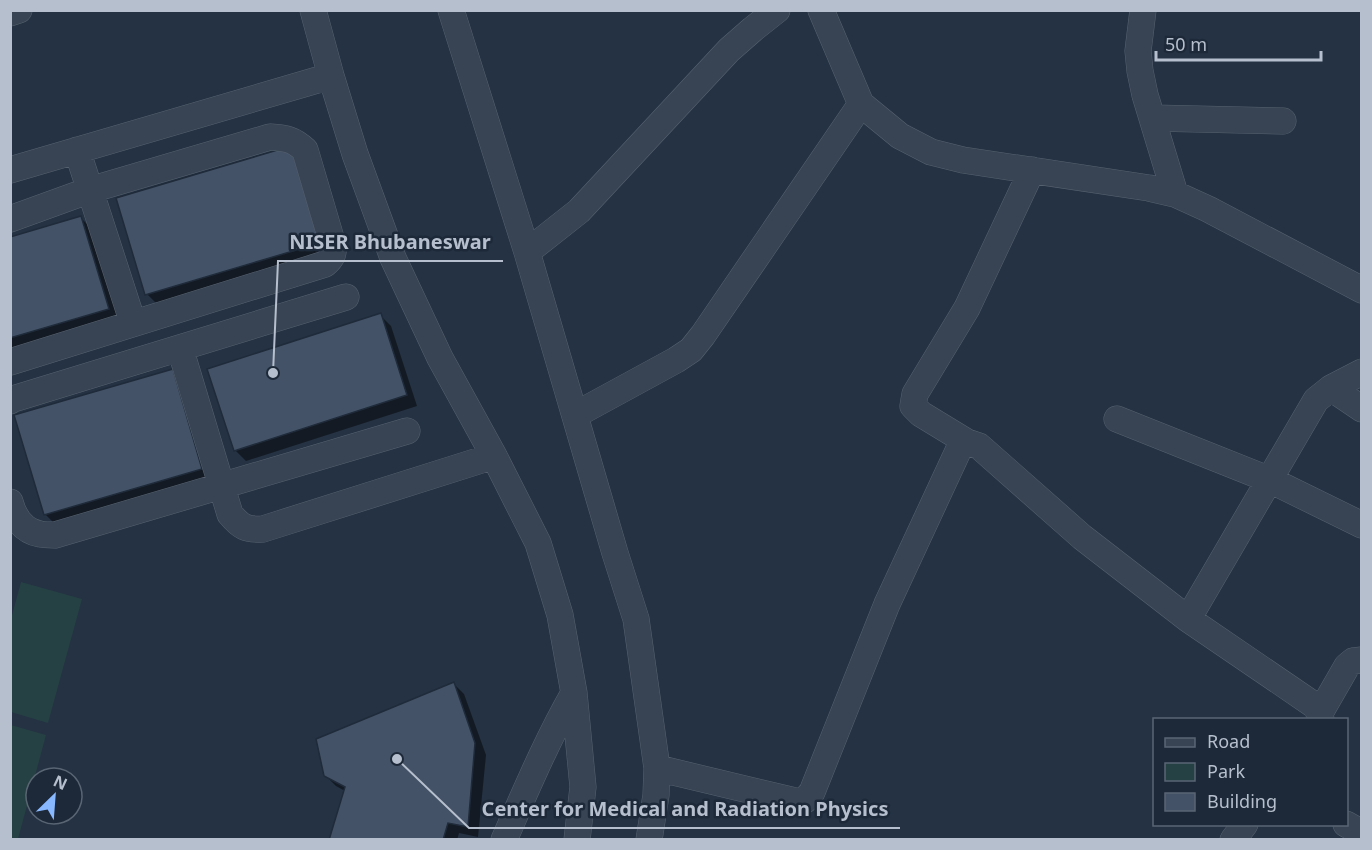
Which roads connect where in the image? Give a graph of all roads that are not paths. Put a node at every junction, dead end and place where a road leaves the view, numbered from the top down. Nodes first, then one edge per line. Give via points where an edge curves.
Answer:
1 (20, 10) edge
2 (313, 10) edge
3 (451, 10) edge
4 (777, 10) edge
5 (821, 10) edge
6 (1143, 10) edge
7 (10, 13) edge
8 (331, 76) junction
9 (861, 104) junction
10 (1152, 118) junction
11 (1283, 121) dead end
12 (77, 150) junction
13 (10, 170) edge
14 (1032, 170) junction
15 (90, 190) junction
16 (1175, 194) junction
17 (10, 219) edge
18 (527, 252) junction
19 (1362, 290) edge
20 (346, 297) dead end
21 (133, 323) junction
22 (180, 348) junction
23 (10, 362) edge
24 (1362, 372) edge
25 (1331, 388) junction
26 (10, 401) edge
27 (1362, 410) edge
28 (575, 415) junction
29 (1117, 419) dead end
30 (407, 431) dead end
31 (967, 442) junction
32 (494, 456) junction
33 (1270, 480) junction
34 (222, 486) junction
35 (10, 502) edge
36 (1362, 525) edge
37 (1188, 619) junction
38 (1362, 660) edge
39 (574, 693) junction
40 (1320, 716) edge
41 (657, 768) junction
42 (1348, 825) edge
43 (1244, 826) edge
44 (1362, 833) edge
45 (504, 840) edge
46 (577, 840) edge
47 (649, 840) edge
48 (1233, 840) edge

1 - 7 street
2 - 8 street
3 - 18 street
4 - 18 street via 729,50 579,211
5 - 9 street
6 - 10 street via 1138,51
8 - 12 street
8 - 32 street via 393,258 440,358
9 - 14 street via 900,136 931,152
9 - 28 street via 691,350
10 - 11 street
10 - 16 street
12 - 13 street
12 - 15 street
14 - 16 street
14 - 31 street via 967,308 915,394 913,406 921,414
15 - 17 street
15 - 21 street
15 - 21 street via 270,137 285,138 304,150 333,245 331,259
16 - 19 street
18 - 28 street
20 - 22 street
21 - 23 street
22 - 26 street
22 - 34 street
24 - 25 street
25 - 27 street
25 - 33 street via 1316,400
28 - 41 street via 636,619
29 - 33 street
30 - 34 street
31 - 37 street via 979,446 1082,537
31 - 41 street via 959,449 887,604 812,792 805,800 795,801
32 - 34 street via 263,529 249,530 238,524 230,514
32 - 39 street via 538,543 560,615
33 - 36 street
33 - 37 street
34 - 35 street via 55,535 38,534 23,526
37 - 40 street via 1314,705
38 - 40 street via 1347,666
39 - 45 street via 538,760
39 - 46 street via 583,787
41 - 47 street
42 - 44 street
43 - 48 street

